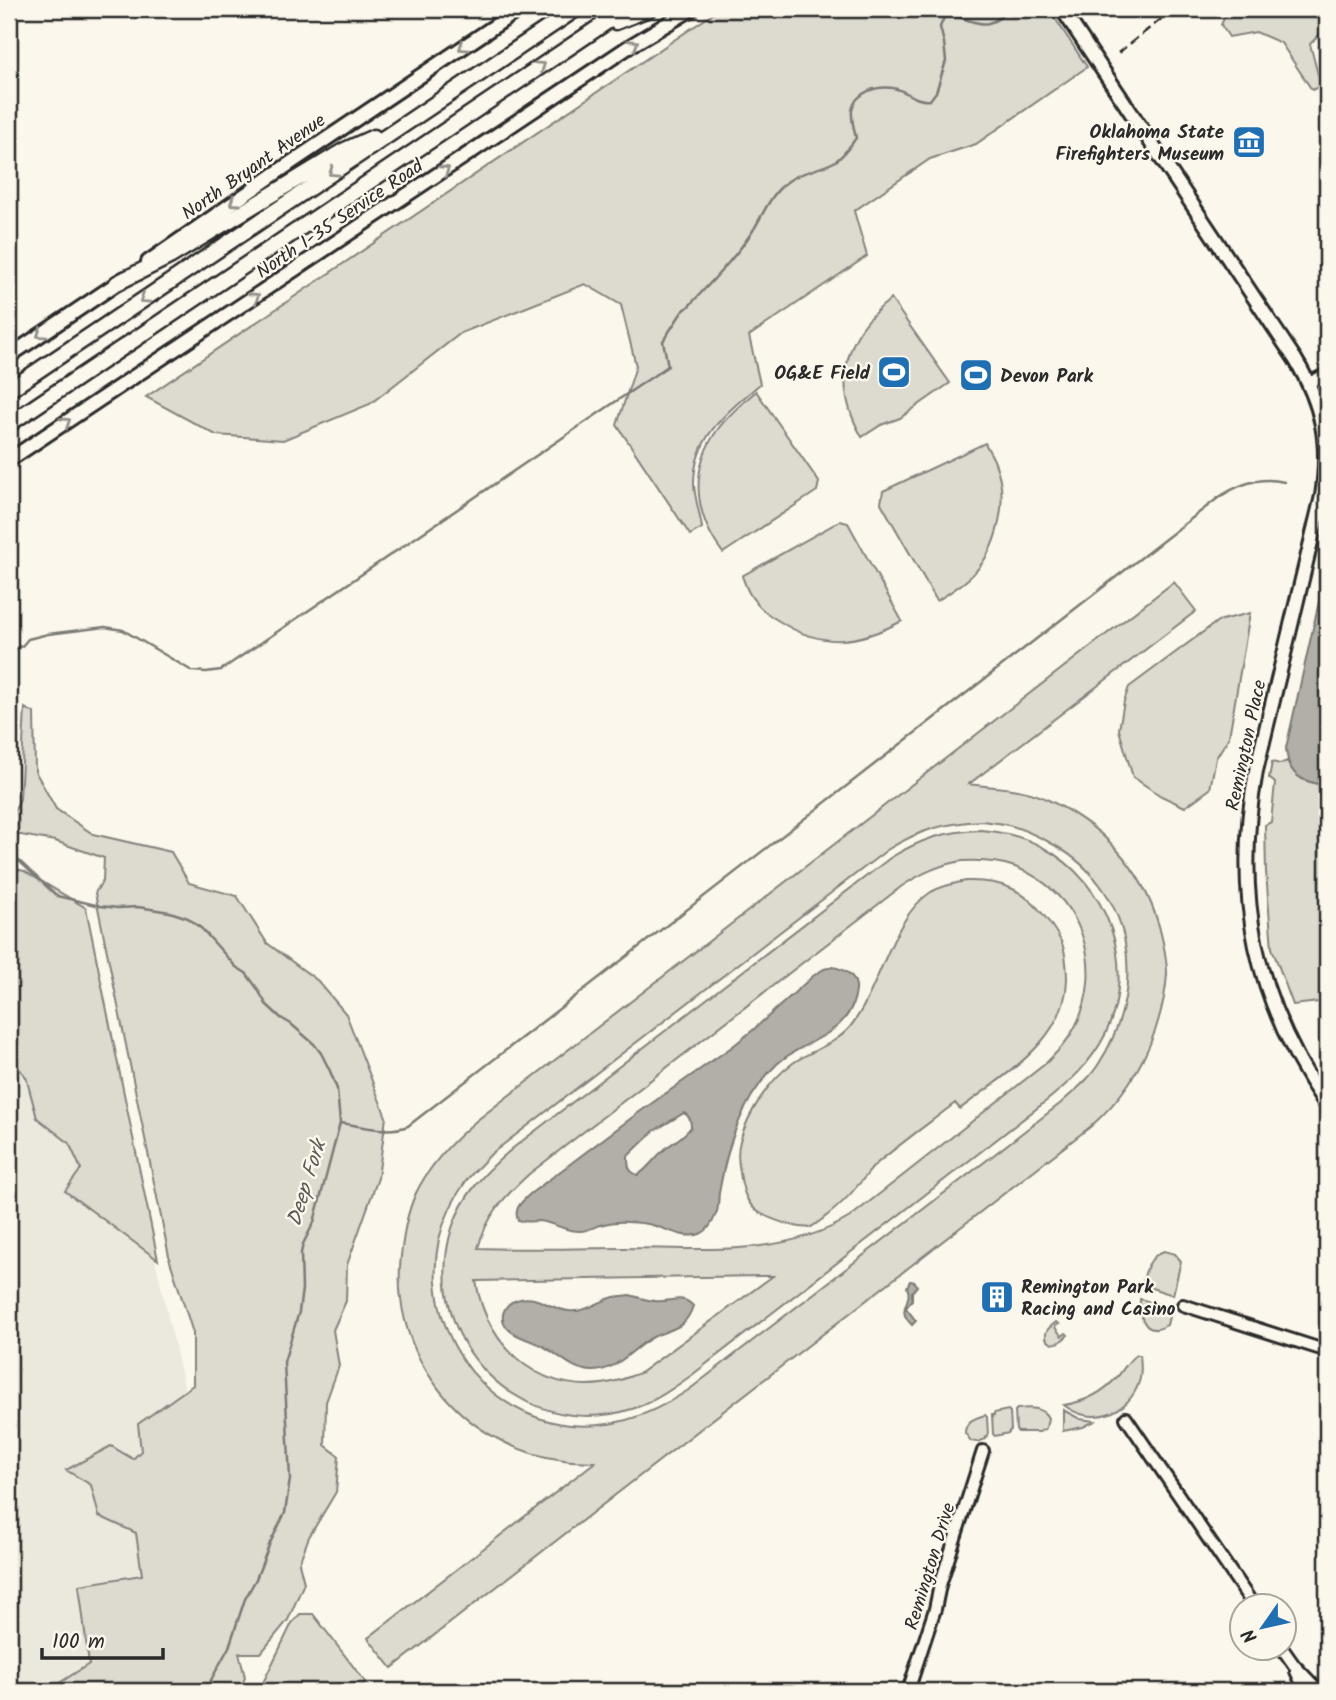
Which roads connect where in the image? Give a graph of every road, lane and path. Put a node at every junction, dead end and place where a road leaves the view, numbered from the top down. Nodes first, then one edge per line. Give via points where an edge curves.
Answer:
1 (520, 9) edge
2 (576, 9) edge
3 (626, 9) edge
4 (649, 9) edge
5 (692, 9) edge
6 (1062, 9) edge
7 (592, 31) junction
8 (410, 120) junction
9 (117, 283) junction
10 (9, 356) edge
11 (1327, 374) edge
12 (1309, 383) junction
13 (9, 390) edge
14 (9, 424) edge
15 (9, 460) edge
16 (1327, 1106) edge
17 (1182, 1305) dead end
18 (1327, 1350) edge
19 (1126, 1418) dead end
20 (984, 1451) dead end
21 (1245, 1592) edge
22 (1292, 1662) edge
23 (1294, 1665) junction
24 (908, 1691) edge
25 (1305, 1691) edge
26 (1320, 1691) edge

1 -> 9 main road, North Bryant Avenue
2 - 8 highway
3 - 7 highway
4 - 7 highway
15 -> 5 main road, North I-35 Service Road
6 - 12 main road, Remington Place
14 -> 7 highway
8 - 9 highway via 343,151 171,256
8 -> 13 highway
9 -> 10 main road, North Bryant Avenue
11 - 12 street
12 - 16 main road, Remington Place via 1322,421 1325,477 1256,771 1247,873 1253,931 1271,1000 1282,1029
17 - 18 street
19 - 21 street
20 - 24 street, Remington Drive
22 - 23 street
23 - 25 street
23 - 26 street

